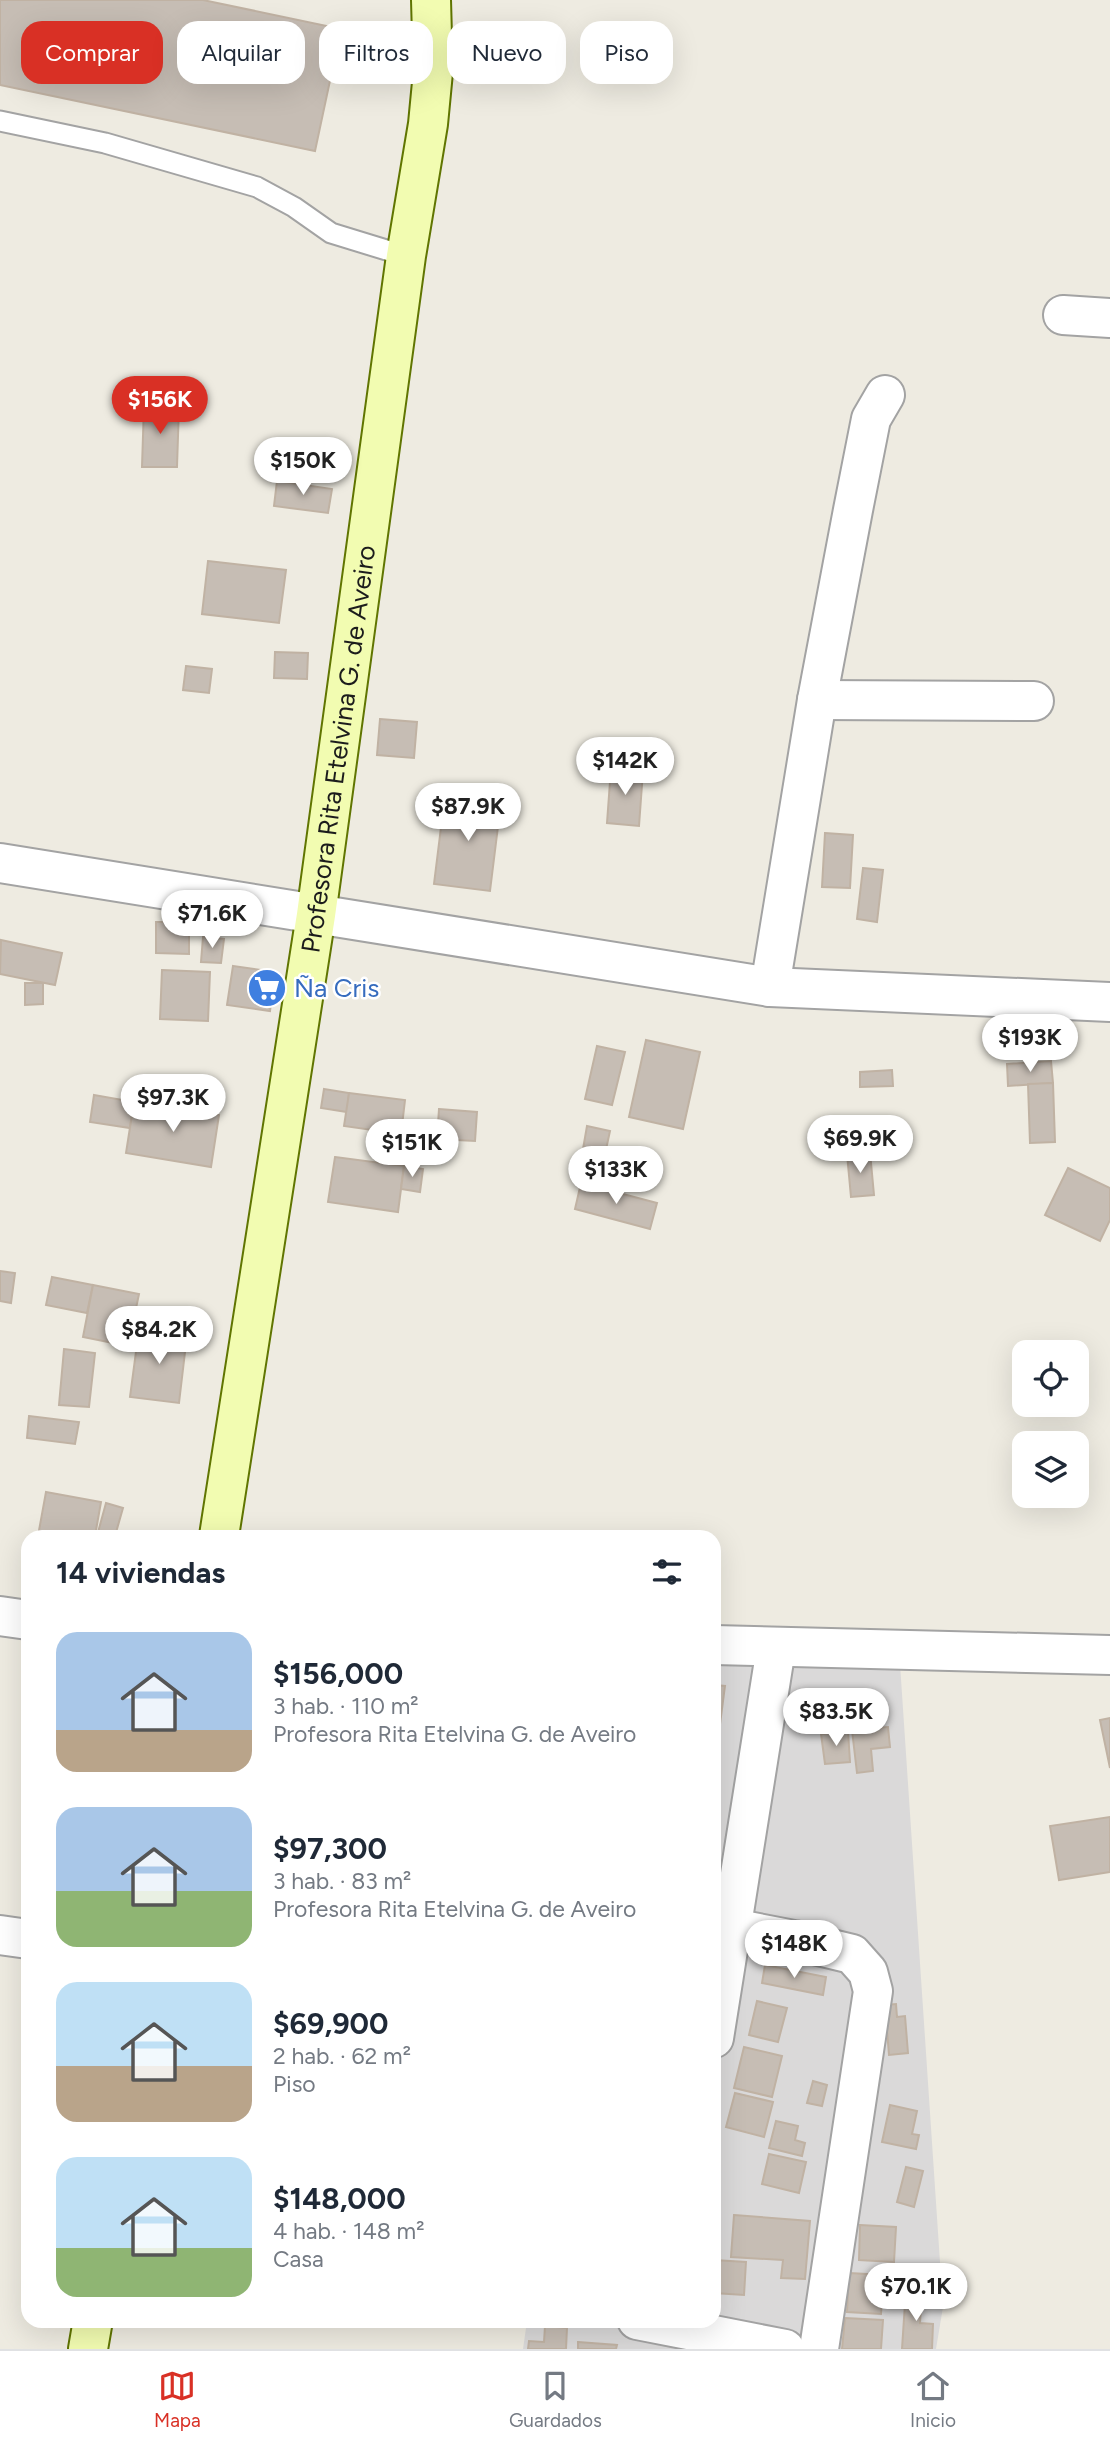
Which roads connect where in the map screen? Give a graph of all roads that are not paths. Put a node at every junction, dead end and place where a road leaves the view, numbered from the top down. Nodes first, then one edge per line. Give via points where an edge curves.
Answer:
1 (431, 0) edge
2 (0, 121) edge
3 (406, 256) junction
4 (1063, 315) dead end
5 (1110, 318) edge
6 (885, 395) dead end
7 (817, 700) junction
8 (1034, 701) dead end
9 (0, 863) edge
10 (316, 915) junction
11 (770, 987) junction
12 (1110, 1002) edge
13 (220, 1530) edge
14 (0, 1616) edge
15 (21, 1619) edge
16 (721, 1645) edge
17 (776, 1648) junction
18 (1110, 1655) edge
19 (732, 1928) junction
20 (0, 1935) edge
21 (21, 1938) edge
22 (721, 1995) edge
23 (92, 2328) edge
24 (660, 2329) edge
25 (88, 2349) edge
26 (785, 2349) edge
27 (819, 2349) edge

1 - 3 street, Profesora Rita Etelvina G. de Aveiro via 433,72 428,124
2 - 3 lane via 105,143 257,187 331,233
3 - 10 street, Profesora Rita Etelvina G. de Aveiro
4 - 5 street
6 - 7 street via 871,419
7 - 8 street
7 - 11 street
9 - 10 street
10 - 11 street
10 - 13 street, Profesora Rita Etelvina G. de Aveiro
11 - 12 street
14 - 15 street
16 - 17 street
17 - 18 street
17 - 19 street
19 - 22 street
19 - 27 street via 852,1954 868,1972 873,1991
20 - 21 street
23 - 25 street
24 - 26 street

